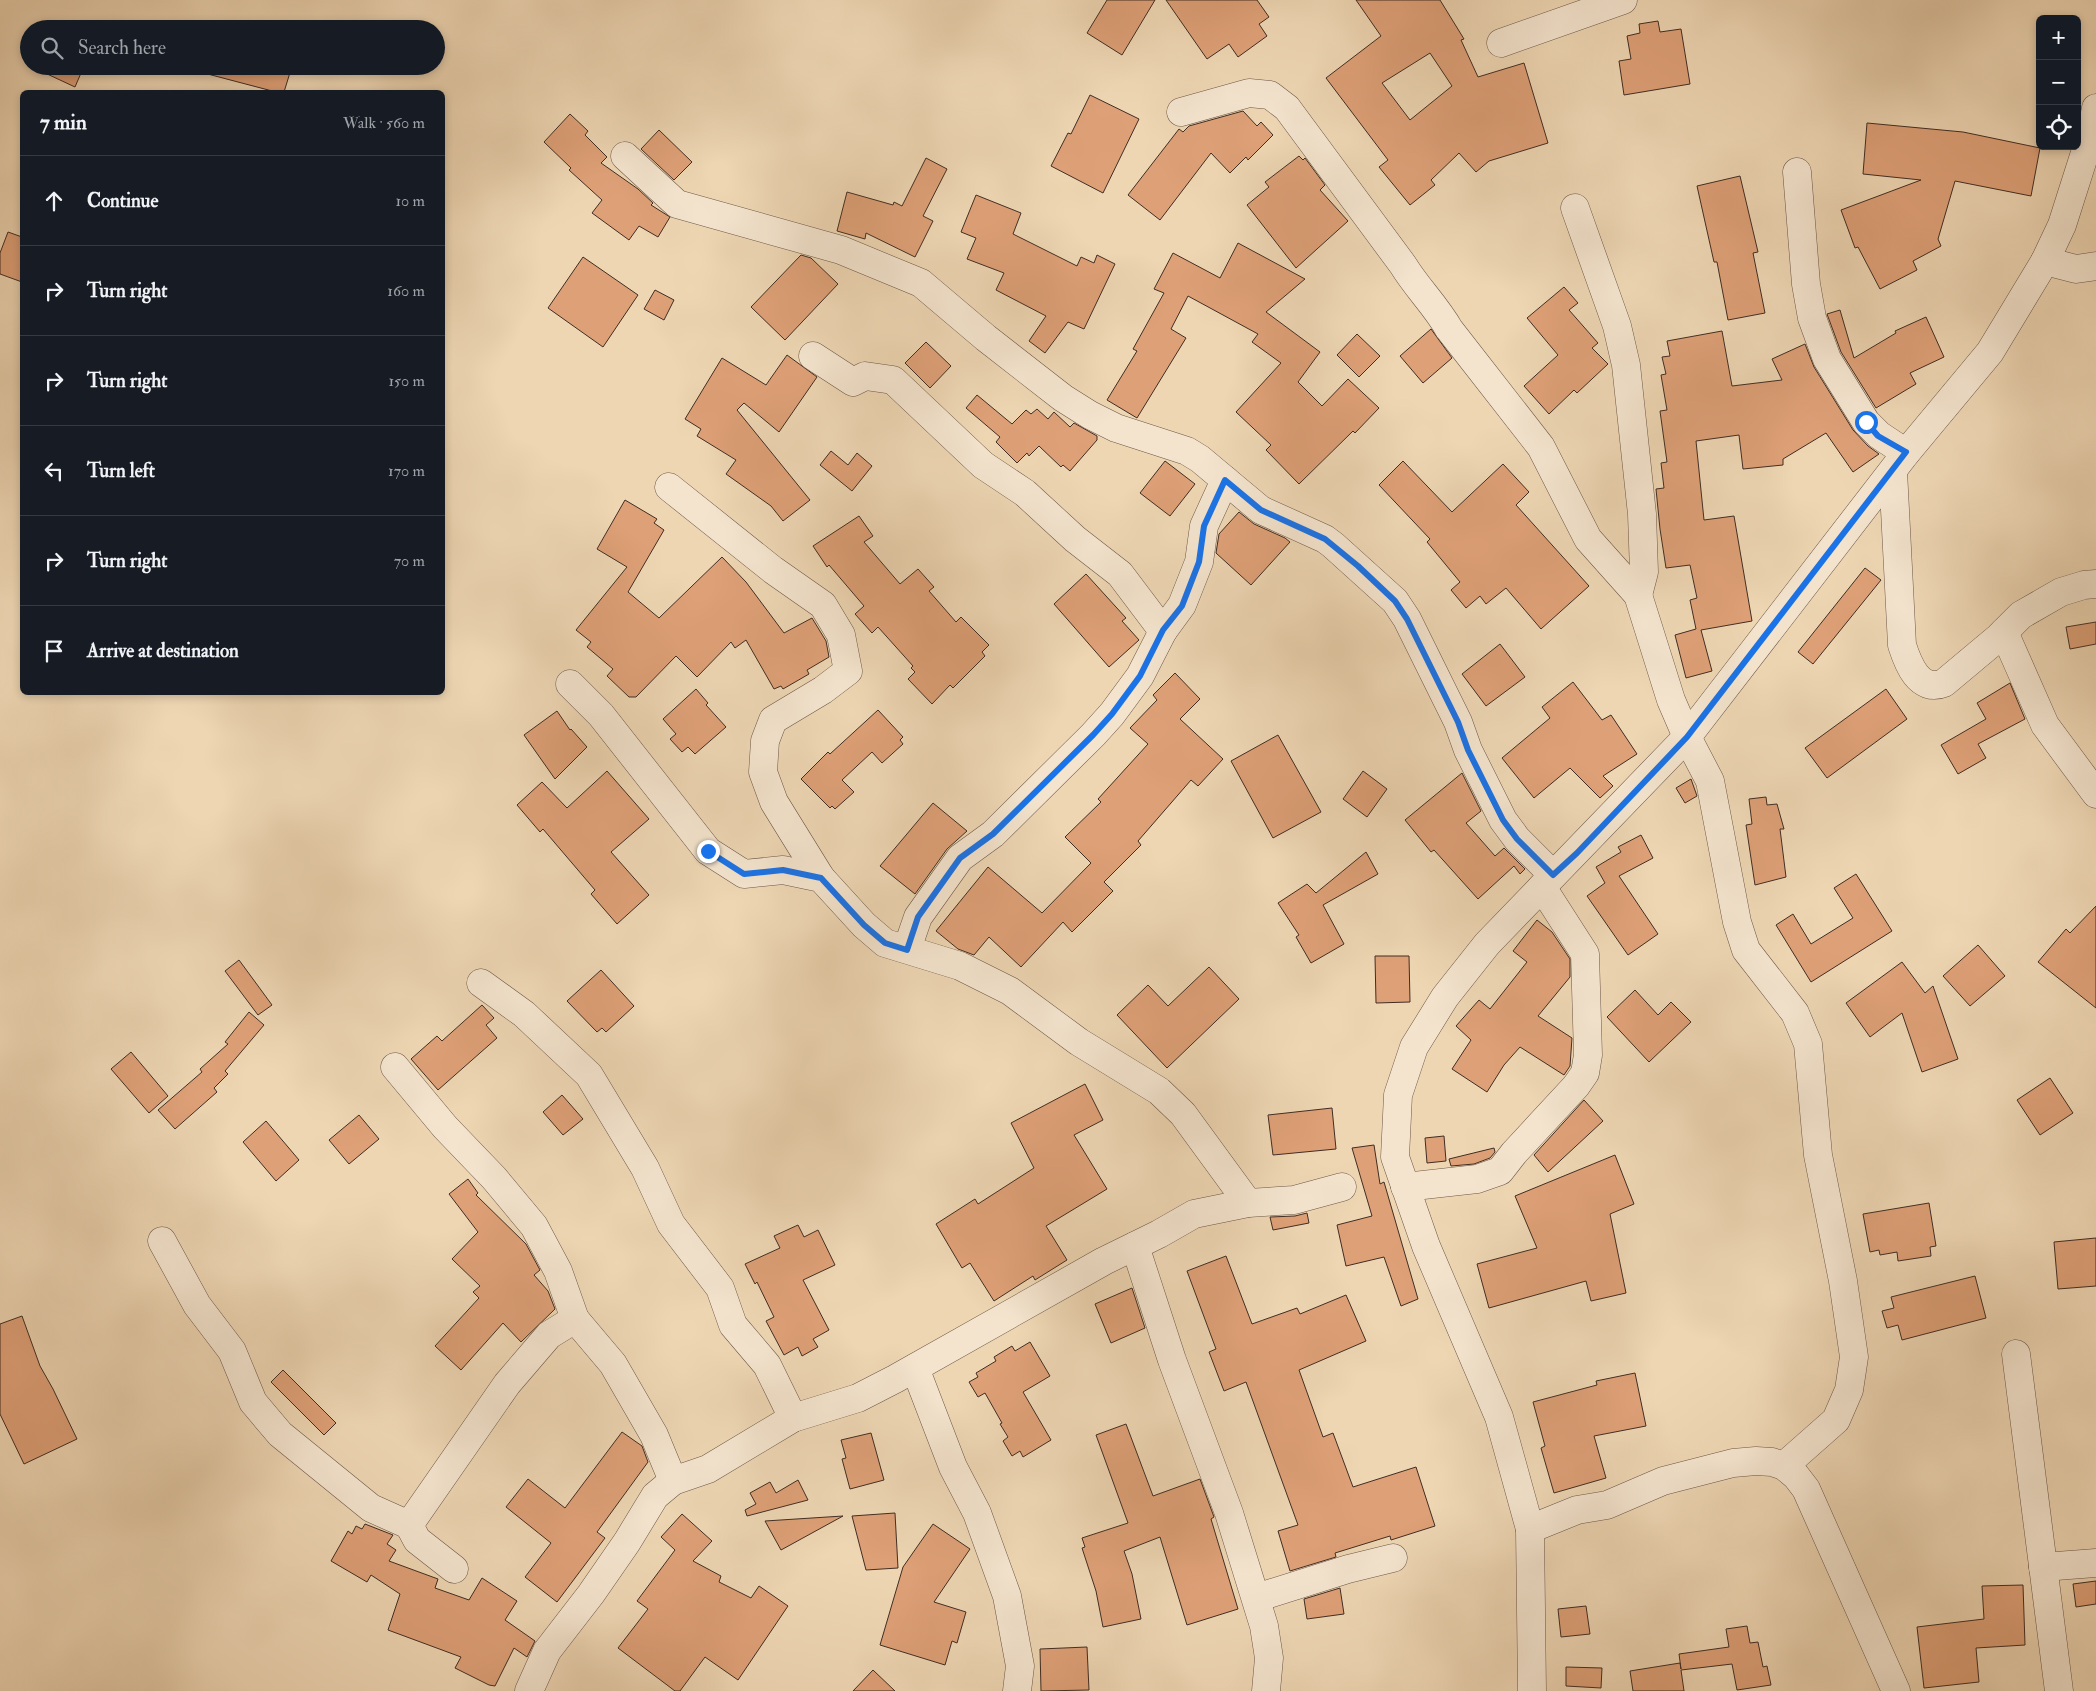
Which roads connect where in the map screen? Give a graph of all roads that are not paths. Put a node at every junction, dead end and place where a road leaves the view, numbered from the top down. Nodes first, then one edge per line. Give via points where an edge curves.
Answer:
1 (1623, 0) edge
2 (1501, 43) dead end
3 (2096, 108) edge
4 (1181, 112) dead end
5 (625, 156) dead end
6 (1797, 172) dead end
7 (1575, 208) dead end
8 (2045, 261) junction
9 (2096, 266) edge
10 (813, 356) dead end
11 (1899, 462) junction
12 (1225, 480) junction
13 (669, 487) dead end
14 (2096, 584) edge
15 (1638, 595) junction
16 (1163, 630) junction
17 (2004, 632) junction
18 (570, 684) dead end
19 (1687, 737) junction
20 (2096, 794) edge
21 (821, 878) junction
22 (1547, 881) junction
23 (907, 950) junction
24 (481, 983) dead end
25 (395, 1067) dead end
26 (1342, 1187) dead end
27 (1406, 1187) junction
28 (1248, 1203) junction
29 (162, 1241) dead end
30 (1135, 1246) junction
31 (574, 1319) junction
32 (2016, 1354) dead end
33 (915, 1368) junction
34 (792, 1418) junction
35 (1784, 1466) junction
36 (673, 1481) junction
37 (409, 1525) junction
38 (1530, 1529) junction
39 (1392, 1558) dead end
40 (2096, 1563) edge
41 (2043, 1567) junction
42 (454, 1569) dead end
43 (1256, 1598) junction
44 (529, 1691) edge
45 (1016, 1691) edge
46 (1266, 1691) edge
47 (1532, 1691) edge
48 (1896, 1691) edge
49 (2059, 1691) edge

1 - 2 street
3 - 8 street via 2062,225
4 - 15 street via 1249,92 1270,95 1287,108 1417,287 1428,297 1449,329 1542,447 1588,539
5 - 12 street via 677,204 841,250 921,283 1062,398 1116,428 1187,451
6 - 11 street via 1812,318 1827,359 1866,422
7 - 15 street via 1617,326 1626,365 1642,514 1644,572
8 - 9 street via 2076,268
8 - 11 street via 1990,352
10 - 16 street via 853,382 865,376 893,380 983,465 1025,493 1075,539 1120,574
11 - 17 street via 1902,645 1906,660 1917,677 1936,686 1944,683
11 - 19 street
12 - 16 street via 1204,526 1199,562 1182,606
12 - 22 street via 1261,510 1325,539 1395,601 1458,722 1468,750 1503,820
13 - 21 street via 823,605 841,635 848,671 824,690 773,720 765,741 763,772 774,802
14 - 17 street via 2074,587 2048,598 2021,615
15 - 19 street
16 - 23 street via 1140,676 1112,714 993,834 960,858 918,917
17 - 20 street via 2045,725
18 - 21 street via 601,715 708,851 744,874 783,870
19 - 22 street
19 - 35 street via 1710,781 1737,922 1746,950 1795,1012 1808,1044 1818,1155 1843,1281 1854,1357 1849,1390 1836,1420
21 - 23 street via 885,943
22 - 27 street via 1486,944 1445,997 1414,1047 1398,1095 1395,1157
22 - 27 street via 1585,954 1588,1055 1585,1073 1500,1171 1477,1179
23 - 28 street via 960,966 1010,991 1079,1042 1158,1091 1183,1114
24 - 34 street via 524,1014 589,1075 645,1168 671,1224 720,1288 733,1325 767,1365
25 - 31 street via 534,1226 558,1272
26 - 28 street via 1294,1200
27 - 38 street via 1426,1246 1499,1417
28 - 30 street via 1194,1214
29 - 37 street via 197,1305 232,1351 253,1402 280,1434 371,1508
30 - 33 street
30 - 43 street
31 - 36 street via 613,1364 654,1435
31 - 37 street via 549,1335 507,1384
32 - 41 street
33 - 34 street via 858,1398
33 - 45 street via 953,1467 977,1512 1007,1596 1020,1666
34 - 36 street via 708,1470
35 - 38 street via 1756,1460 1733,1463 1663,1481 1607,1505 1577,1510
35 - 48 street via 1806,1489
36 - 44 street via 655,1496 591,1594 547,1651
37 - 42 street via 416,1540
38 - 47 street
39 - 43 street
40 - 41 street
41 - 49 street
43 - 46 street via 1269,1658

